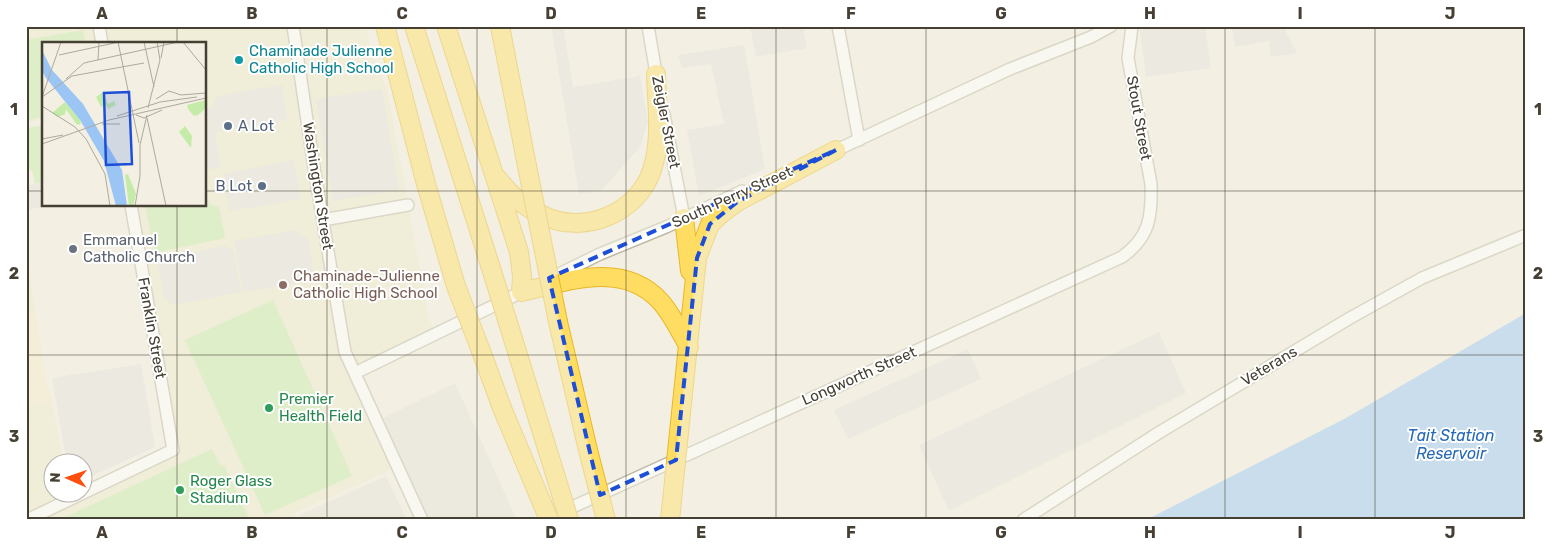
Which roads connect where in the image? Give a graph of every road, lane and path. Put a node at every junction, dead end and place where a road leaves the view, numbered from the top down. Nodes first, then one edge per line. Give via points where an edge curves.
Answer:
1 (99, 26) edge
2 (293, 26) edge
3 (385, 26) edge
4 (414, 26) edge
5 (446, 26) edge
6 (500, 26) edge
7 (648, 26) edge
8 (838, 26) edge
9 (1111, 26) edge
10 (1132, 26) edge
11 (102, 42) edge
12 (656, 74) junction
13 (859, 140) junction
14 (836, 150) junction
15 (496, 177) junction
16 (408, 205) dead end
17 (131, 206) edge
18 (1151, 211) joint
19 (684, 218) junction
20 (323, 220) junction
21 (1526, 235) edge
22 (521, 292) junction
23 (691, 314) junction
24 (689, 347) junction
25 (355, 373) junction
26 (26, 520) edge
27 (422, 520) edge
28 (544, 520) edge
29 (549, 520) edge
30 (569, 520) edge
31 (606, 520) edge
32 (670, 520) edge
33 (1023, 520) edge

1 - 11 street
2 - 20 street, Washington Street
3 - 29 highway, bridge via 456,286
4 - 30 highway, bridge
5 - 15 highway
6 - 31 highway, bridge via 558,322
7 - 12 street, Zeigler Street
8 - 13 street
9 - 13 street, South Perry Street
10 - 18 street, Stout Street via 1128,58 1151,184
12 - 15 highway via 657,132 652,169 641,191 619,212 590,222 556,220 522,203
12 - 19 street, Zeigler Street
13 - 14 street, South Perry Street
14 - 19 street, South Perry Street
14 - 23 highway via 737,202 710,224 697,258
15 - 22 highway via 521,259
16 - 20 street
17 - 26 street, Franklin Street via 173,450
18 - 28 street, Longworth Street via 1141,240 1122,258
19 - 22 street, South Perry Street
19 - 23 highway
20 - 25 street, Washington Street via 345,352
21 - 33 street, Veterans via 1422,278 1350,318 1160,432
22 - 24 highway via 591,276 618,278 660,301
22 - 25 street, South Perry Street
23 - 24 highway
24 - 32 highway, bridge
25 - 27 street, Washington Street

